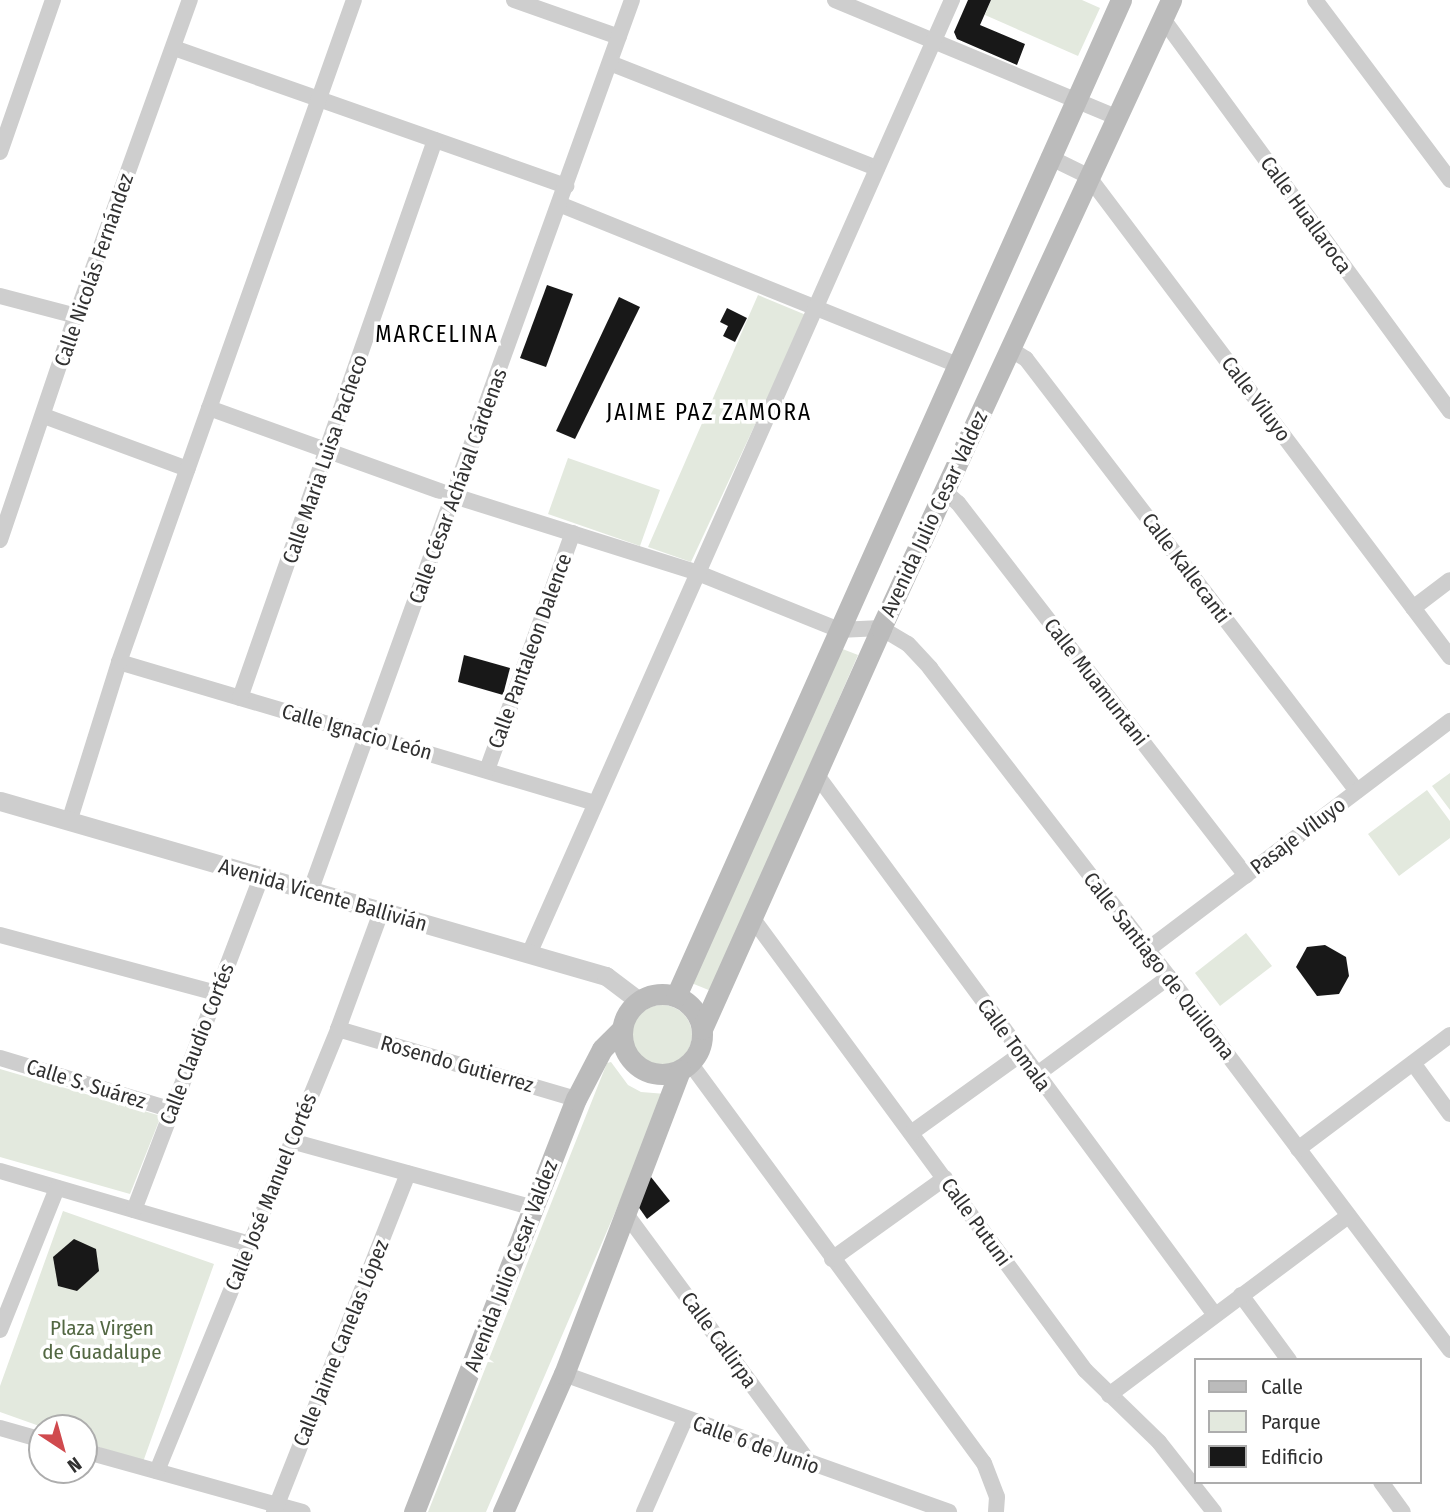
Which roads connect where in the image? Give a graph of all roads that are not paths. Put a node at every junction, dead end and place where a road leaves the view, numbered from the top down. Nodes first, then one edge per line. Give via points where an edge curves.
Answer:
1 (53, 0) edge
2 (190, 0) edge
3 (354, 0) edge
4 (514, 0) edge
5 (632, 0) edge
6 (835, 0) edge
7 (953, 0) edge
8 (1121, 0) edge
9 (1315, 0) edge
10 (1167, 9) edge
11 (619, 37) junction
12 (935, 41) junction
13 (174, 48) junction
14 (610, 63) junction
15 (320, 99) junction
16 (1076, 99) junction
17 (1116, 117) junction
18 (435, 140) junction
19 (0, 152) edge
20 (1049, 157) junction
21 (877, 168) junction
22 (1087, 176) junction
23 (1450, 180) edge
24 (566, 186) junction
25 (559, 204) junction
26 (0, 296) edge
27 (818, 309) junction
28 (76, 316) junction
29 (1010, 349) junction
30 (957, 365) junction
31 (209, 408) junction
32 (1450, 411) edge
33 (44, 416) junction
34 (328, 451) junction
35 (187, 469) junction
36 (944, 491) junction
37 (454, 496) junction
38 (573, 533) junction
39 (0, 540) edge
40 (698, 573) junction
41 (1450, 580) edge
42 (1413, 608) junction
43 (881, 628) junction
44 (839, 630) junction
45 (1450, 657) edge
46 (119, 662) junction
47 (240, 698) junction
48 (1450, 721) edge
49 (367, 735) junction
50 (487, 770) junction
51 (816, 774) junction
52 (1357, 791) junction
53 (0, 801) edge
54 (595, 803) junction
55 (69, 822) junction
56 (1245, 876) junction
57 (261, 878) junction
58 (310, 892) junction
59 (381, 912) junction
60 (753, 919) junction
61 (0, 935) edge
62 (1147, 950) junction
63 (529, 954) junction
64 (1169, 977) junction
65 (216, 993) junction
66 (676, 996) junction
67 (639, 1001) junction
68 (338, 1029) junction
69 (621, 1029) junction
70 (702, 1029) junction
71 (1450, 1035) edge
72 (1021, 1054) junction
73 (0, 1058) edge
74 (1412, 1063) junction
75 (685, 1066) junction
76 (1036, 1075) junction
77 (576, 1099) junction
78 (172, 1110) junction
79 (1450, 1114) edge
80 (911, 1133) junction
81 (291, 1141) junction
82 (1298, 1149) junction
83 (0, 1171) edge
84 (408, 1174) junction
85 (945, 1178) junction
86 (57, 1188) junction
87 (534, 1208) junction
88 (134, 1210) junction
89 (626, 1214) junction
90 (1348, 1216) junction
91 (250, 1244) junction
92 (832, 1259) junction
93 (1241, 1295) junction
94 (1215, 1315) junction
95 (0, 1330) edge
96 (1450, 1350) edge
97 (1288, 1358) edge
98 (564, 1374) junction
99 (1109, 1395) junction
100 (685, 1419) junction
101 (0, 1428) edge
102 (28, 1436) edge
103 (98, 1455) edge
104 (811, 1465) junction
105 (157, 1471) junction
106 (1382, 1484) edge
107 (275, 1508) edge
108 (303, 1512) edge
109 (414, 1512) edge
110 (502, 1512) edge
111 (644, 1512) edge
112 (948, 1512) edge
113 (996, 1512) edge
114 (1214, 1512) edge
115 (1403, 1512) edge

1 - 19 street
2 - 13 street, Calle Nicolás Fernández
3 - 15 street
4 - 11 street
5 - 11 street, Calle César Achával Cárdenas
6 - 12 street
7 - 12 street
8 - 16 main road, Avenida Julio Cesar Valdez
9 - 23 street
10 - 17 main road, Avenida Julio Cesar Valdez
10 - 32 street, Calle Huallaroca
11 - 14 street, Calle César Achával Cárdenas
12 - 16 street
12 - 21 street
13 - 15 street
13 - 28 street, Calle Nicolás Fernández
14 - 21 street
14 - 24 street, Calle César Achával Cárdenas
15 - 18 street
15 - 31 street
16 - 17 street
16 - 20 main road, Avenida Julio Cesar Valdez
17 - 22 main road, Avenida Julio Cesar Valdez
18 - 24 street
18 - 34 street, Calle Maria Luisa Pacheco
20 - 22 street, Calle Viluyo
20 - 30 main road, Avenida Julio Cesar Valdez
21 - 27 street
22 - 29 main road, Avenida Julio Cesar Valdez
22 - 42 street, Calle Viluyo
24 - 25 street, Calle César Achával Cárdenas
25 - 27 street
25 - 37 street, Calle César Achával Cárdenas
26 - 28 street
27 - 30 street
27 - 40 street
28 - 33 street, Calle Nicolás Fernández
29 - 36 main road, Avenida Julio Cesar Valdez
29 - 52 street, Calle Kallecanti via 1026,359
30 - 44 main road, Avenida Julio Cesar Valdez
31 - 34 street
31 - 35 street
33 - 35 street
33 - 39 street, Calle Nicolás Fernández
34 - 37 street
34 - 47 street, Calle Maria Luisa Pacheco
35 - 46 street
36 - 43 main road, Avenida Julio Cesar Valdez
36 - 56 street, Calle Muamuntani via 958,503
37 - 38 street
37 - 49 street, Calle César Achával Cárdenas
38 - 40 street
38 - 50 street, Calle Pantaleon Dalence
40 - 44 street
40 - 54 street
41 - 42 street
42 - 45 street, Calle Viluyo
43 - 44 street
43 - 51 main road, Avenida Julio Cesar Valdez
43 - 62 street, Calle Santiago de Quilloma via 908,644 930,668
44 - 66 main road, Avenida Julio Cesar Valdez
46 - 47 street, Calle Ignacio León
46 - 55 street
47 - 49 street, Calle Ignacio León
48 - 52 street, Pasaje Viluyo
49 - 50 street, Calle Ignacio León
49 - 58 street, Calle César Achával Cárdenas
50 - 54 street, Calle Ignacio León
51 - 60 main road, Avenida Julio Cesar Valdez
51 - 72 street, Calle Tomala
52 - 56 street, Pasaje Viluyo
53 - 55 street, Avenida Vicente Ballivián
54 - 63 street
55 - 57 street, Avenida Vicente Ballivián
56 - 62 street, Pasaje Viluyo
57 - 58 street, Avenida Vicente Ballivián
57 - 65 street, Calle Claudio Cortés
58 - 59 street, Avenida Vicente Ballivián
59 - 63 street, Avenida Vicente Ballivián
59 - 68 street, Calle José Manuel Cortés
60 - 70 main road, Avenida Julio Cesar Valdez
60 - 80 street, Calle Putuni
61 - 65 street
62 - 64 street, Calle Santiago de Quilloma
63 - 67 street, Avenida Vicente Ballivián via 606,976
64 - 76 street
64 - 82 street, Calle Santiago de Quilloma
65 - 78 street, Calle Claudio Cortés
66 - 67 main road via 657,994
66 - 70 main road via 697,1015
67 - 69 main road
68 - 77 street, Rosendo Gutierrez
68 - 81 street, Calle José Manuel Cortés
69 - 75 main road via 626,1053 634,1063 656,1074
69 - 77 main road, Avenida Julio Cesar Valdez via 602,1049
70 - 75 main road via 699,1051
71 - 74 street
72 - 76 street, Calle Tomala
72 - 80 street
73 - 78 street, Calle S. Suárez
74 - 79 street
74 - 82 street
75 - 89 main road
75 - 92 street
76 - 94 street, Calle Tomala
77 - 87 main road, Avenida Julio Cesar Valdez
78 - 88 street, Calle Claudio Cortés
80 - 85 street, Calle Putuni
81 - 84 street
81 - 91 street, Calle José Manuel Cortés
82 - 90 street, Calle Santiago de Quilloma
83 - 86 street
84 - 87 street
84 - 107 street, Calle Jaime Canelas López
85 - 92 street
85 - 99 street, Calle Putuni via 1085,1370
86 - 88 street
86 - 95 street
87 - 109 main road, Avenida Julio Cesar Valdez
88 - 91 street
89 - 98 main road
89 - 104 street, Calle Callirpa
90 - 93 street
90 - 96 street, Calle Santiago de Quilloma
91 - 105 street, Calle José Manuel Cortés
92 - 113 street via 984,1463 997,1497
93 - 94 street
93 - 97 street
94 - 99 street
98 - 100 street, Calle 6 de Junio
98 - 110 main road
99 - 114 street, Calle Putuni via 1159,1442
100 - 104 street, Calle 6 de Junio
100 - 111 street
101 - 102 street
103 - 105 street
104 - 112 street, Calle 6 de Junio
105 - 107 street
106 - 115 street
107 - 108 street

